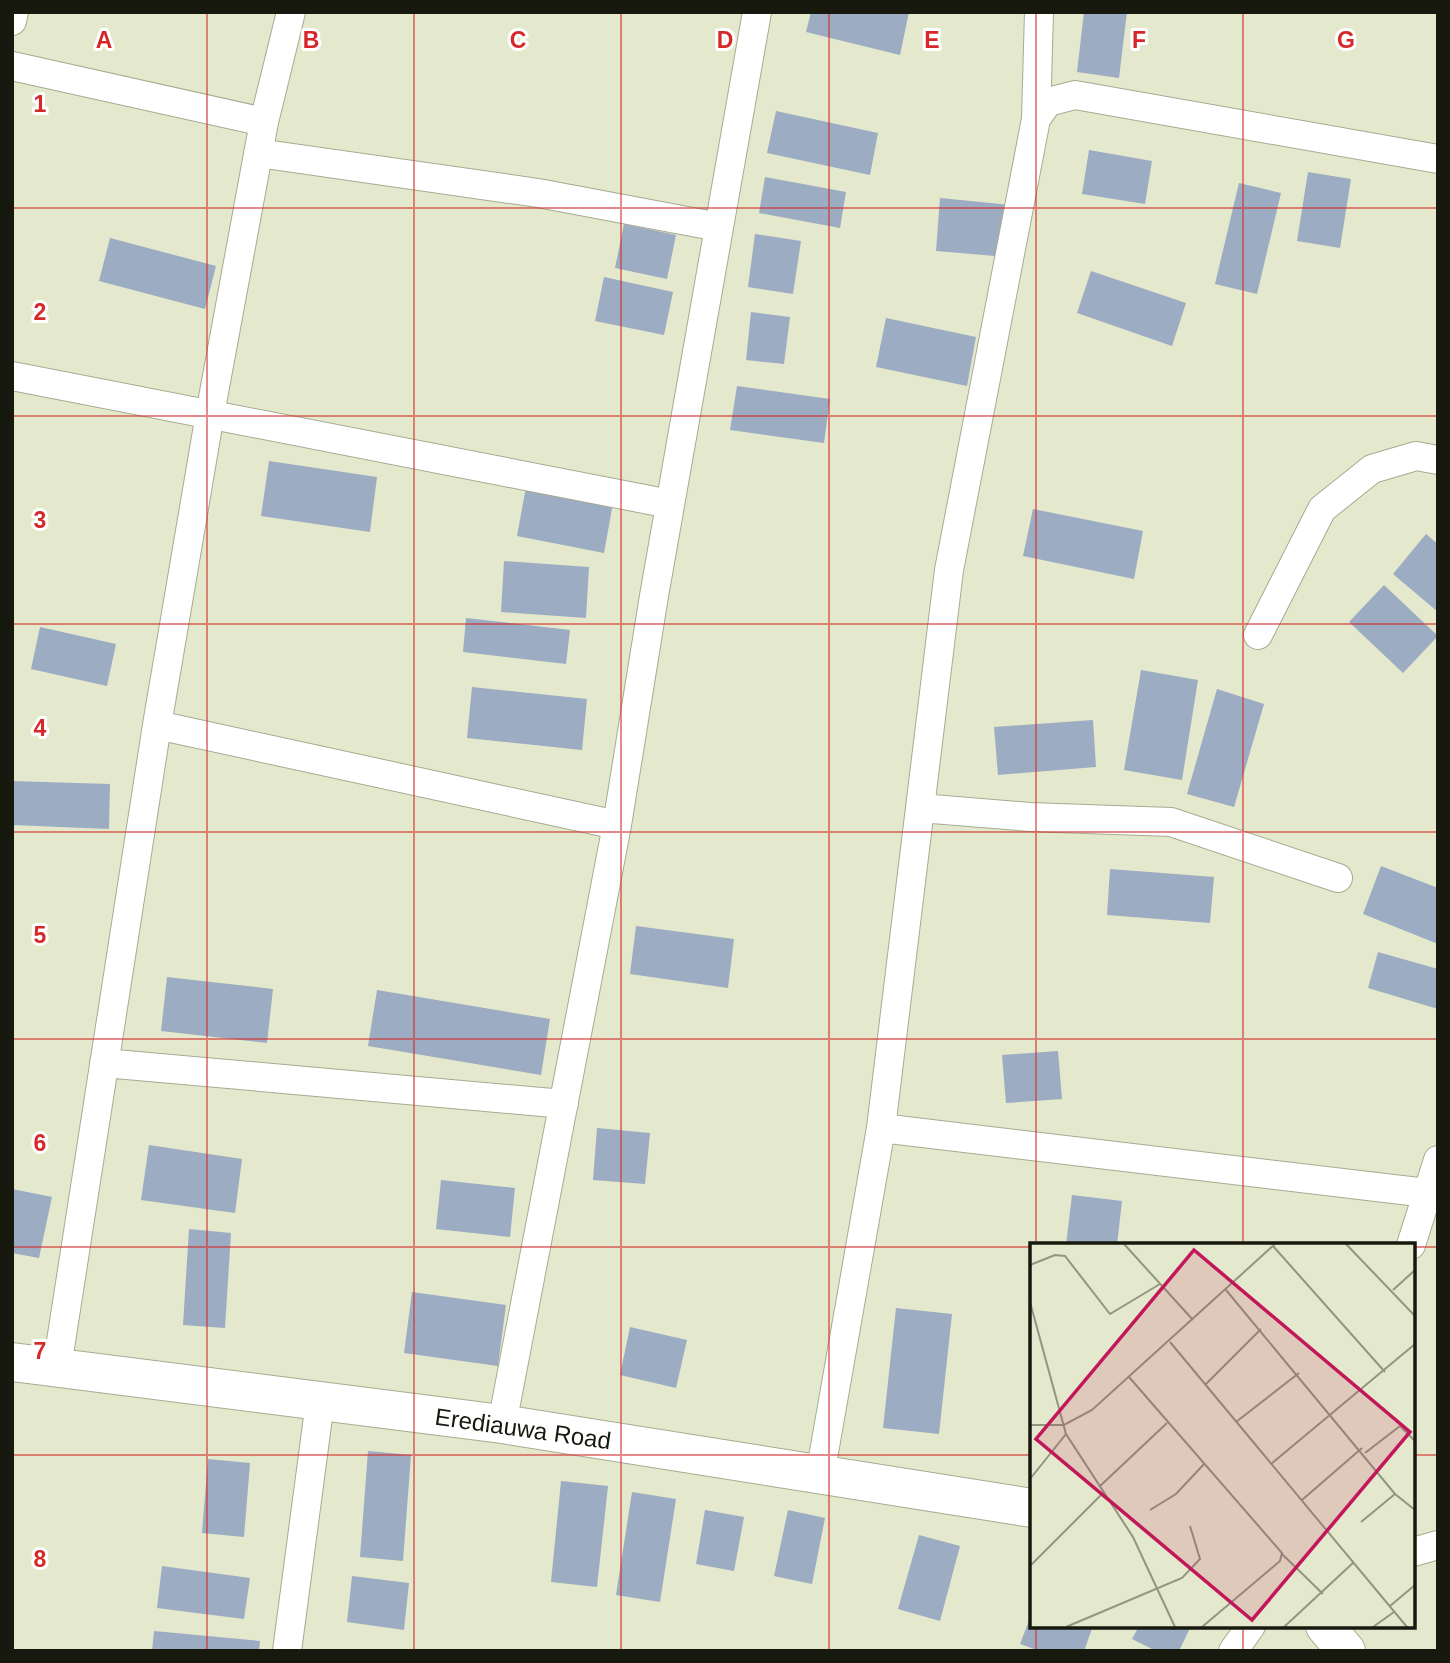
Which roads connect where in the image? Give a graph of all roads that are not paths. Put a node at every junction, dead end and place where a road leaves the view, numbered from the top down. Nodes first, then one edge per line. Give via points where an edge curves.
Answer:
1 (14, 12) edge
2 (291, 12) edge
3 (757, 12) edge
4 (1040, 12) edge
5 (12, 21) edge
6 (12, 66) edge
7 (1035, 119) junction
8 (264, 122) junction
9 (258, 153) junction
10 (1438, 159) edge
11 (719, 227) junction
12 (12, 376) edge
13 (211, 414) junction
14 (1438, 460) edge
15 (670, 504) junction
16 (1258, 635) dead end
17 (157, 725) junction
18 (920, 808) junction
19 (617, 825) junction
20 (1338, 878) dead end
21 (104, 1063) junction
22 (564, 1104) junction
23 (881, 1128) junction
24 (1438, 1160) edge
25 (1427, 1193) junction
26 (1412, 1243) edge
27 (12, 1362) edge
28 (57, 1367) junction
29 (320, 1402) junction
30 (502, 1424) junction
31 (820, 1475) junction
32 (1030, 1508) edge
33 (1438, 1545) edge
34 (1415, 1551) edge
35 (1250, 1628) edge
36 (1327, 1628) edge
37 (287, 1651) edge
38 (1234, 1651) edge
39 (1346, 1651) edge

1 - 5 street
2 - 8 street
3 - 11 street
4 - 7 street
6 - 8 street
7 - 10 street via 1048,102 1075,95
7 - 18 street via 949,570
8 - 9 street
9 - 11 street via 538,193
9 - 13 street
11 - 15 street
12 - 13 street
13 - 15 street
13 - 17 street
14 - 16 street via 1416,456 1372,469 1322,509
15 - 19 street
17 - 19 street
17 - 21 street
18 - 20 street via 1171,822
18 - 23 street
19 - 22 street
21 - 22 street
21 - 28 street
22 - 30 street
23 - 25 street
23 - 31 street
24 - 25 street
25 - 26 street
27 - 28 street, Erediauwa Road
28 - 29 street, Erediauwa Road
29 - 30 street, Erediauwa Road
29 - 37 street
30 - 31 street, Erediauwa Road
31 - 32 street, Erediauwa Road
33 - 34 street
35 - 38 street
36 - 39 street

